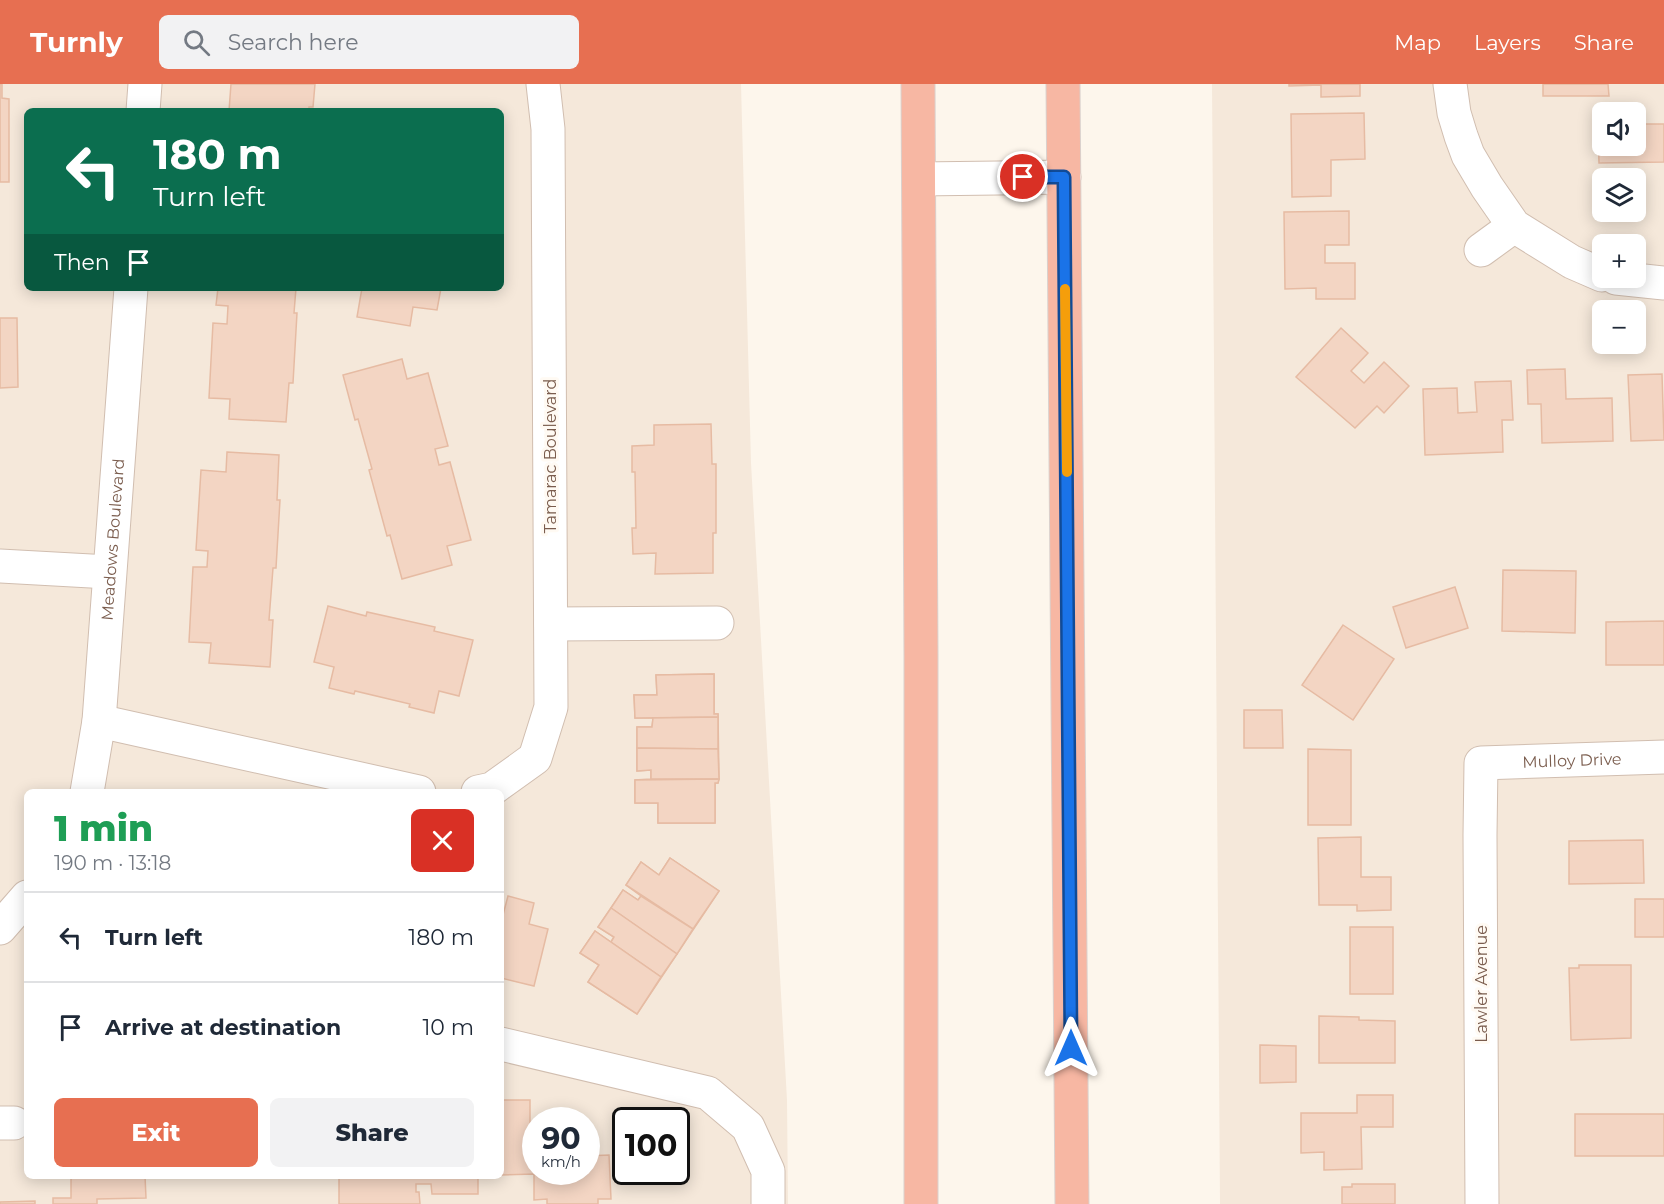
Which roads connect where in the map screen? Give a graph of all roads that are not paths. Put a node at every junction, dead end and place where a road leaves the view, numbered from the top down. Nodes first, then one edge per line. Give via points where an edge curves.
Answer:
1 (145, 84) edge
2 (543, 84) edge
3 (918, 84) edge
4 (1064, 84) edge
5 (1450, 84) edge
6 (144, 108) edge
7 (1064, 177) junction
8 (919, 178) junction
9 (1514, 226) junction
10 (1481, 250) dead end
11 (1592, 271) edge
12 (1646, 281) edge
13 (1664, 283) edge
14 (131, 291) edge
15 (0, 566) edge
16 (109, 572) junction
17 (717, 623) dead end
18 (551, 624) junction
19 (99, 721) junction
20 (1664, 757) edge
21 (1481, 763) joint
22 (88, 789) edge
23 (405, 789) edge
24 (492, 789) edge
25 (504, 1045) edge
26 (768, 1204) edge
27 (921, 1204) edge
28 (1074, 1204) edge
29 (1482, 1204) edge

1 - 6 street
2 - 18 street, Tamarac Boulevard via 548,129
3 - 8 highway
4 - 7 highway
5 - 9 street via 1454,113 1468,155
7 - 8 street
7 - 28 highway
8 - 27 highway
9 - 10 street
9 - 11 street
12 - 13 street
14 - 16 street, Meadows Boulevard
15 - 16 street
16 - 19 street, Meadows Boulevard
17 - 18 street
18 - 24 street, Tamarac Boulevard via 551,707 535,758
19 - 22 street, Meadows Boulevard
19 - 23 street
20 - 21 street, Mulloy Drive
21 - 29 street, Lawler Avenue
25 - 26 street via 708,1093 748,1127 768,1171

